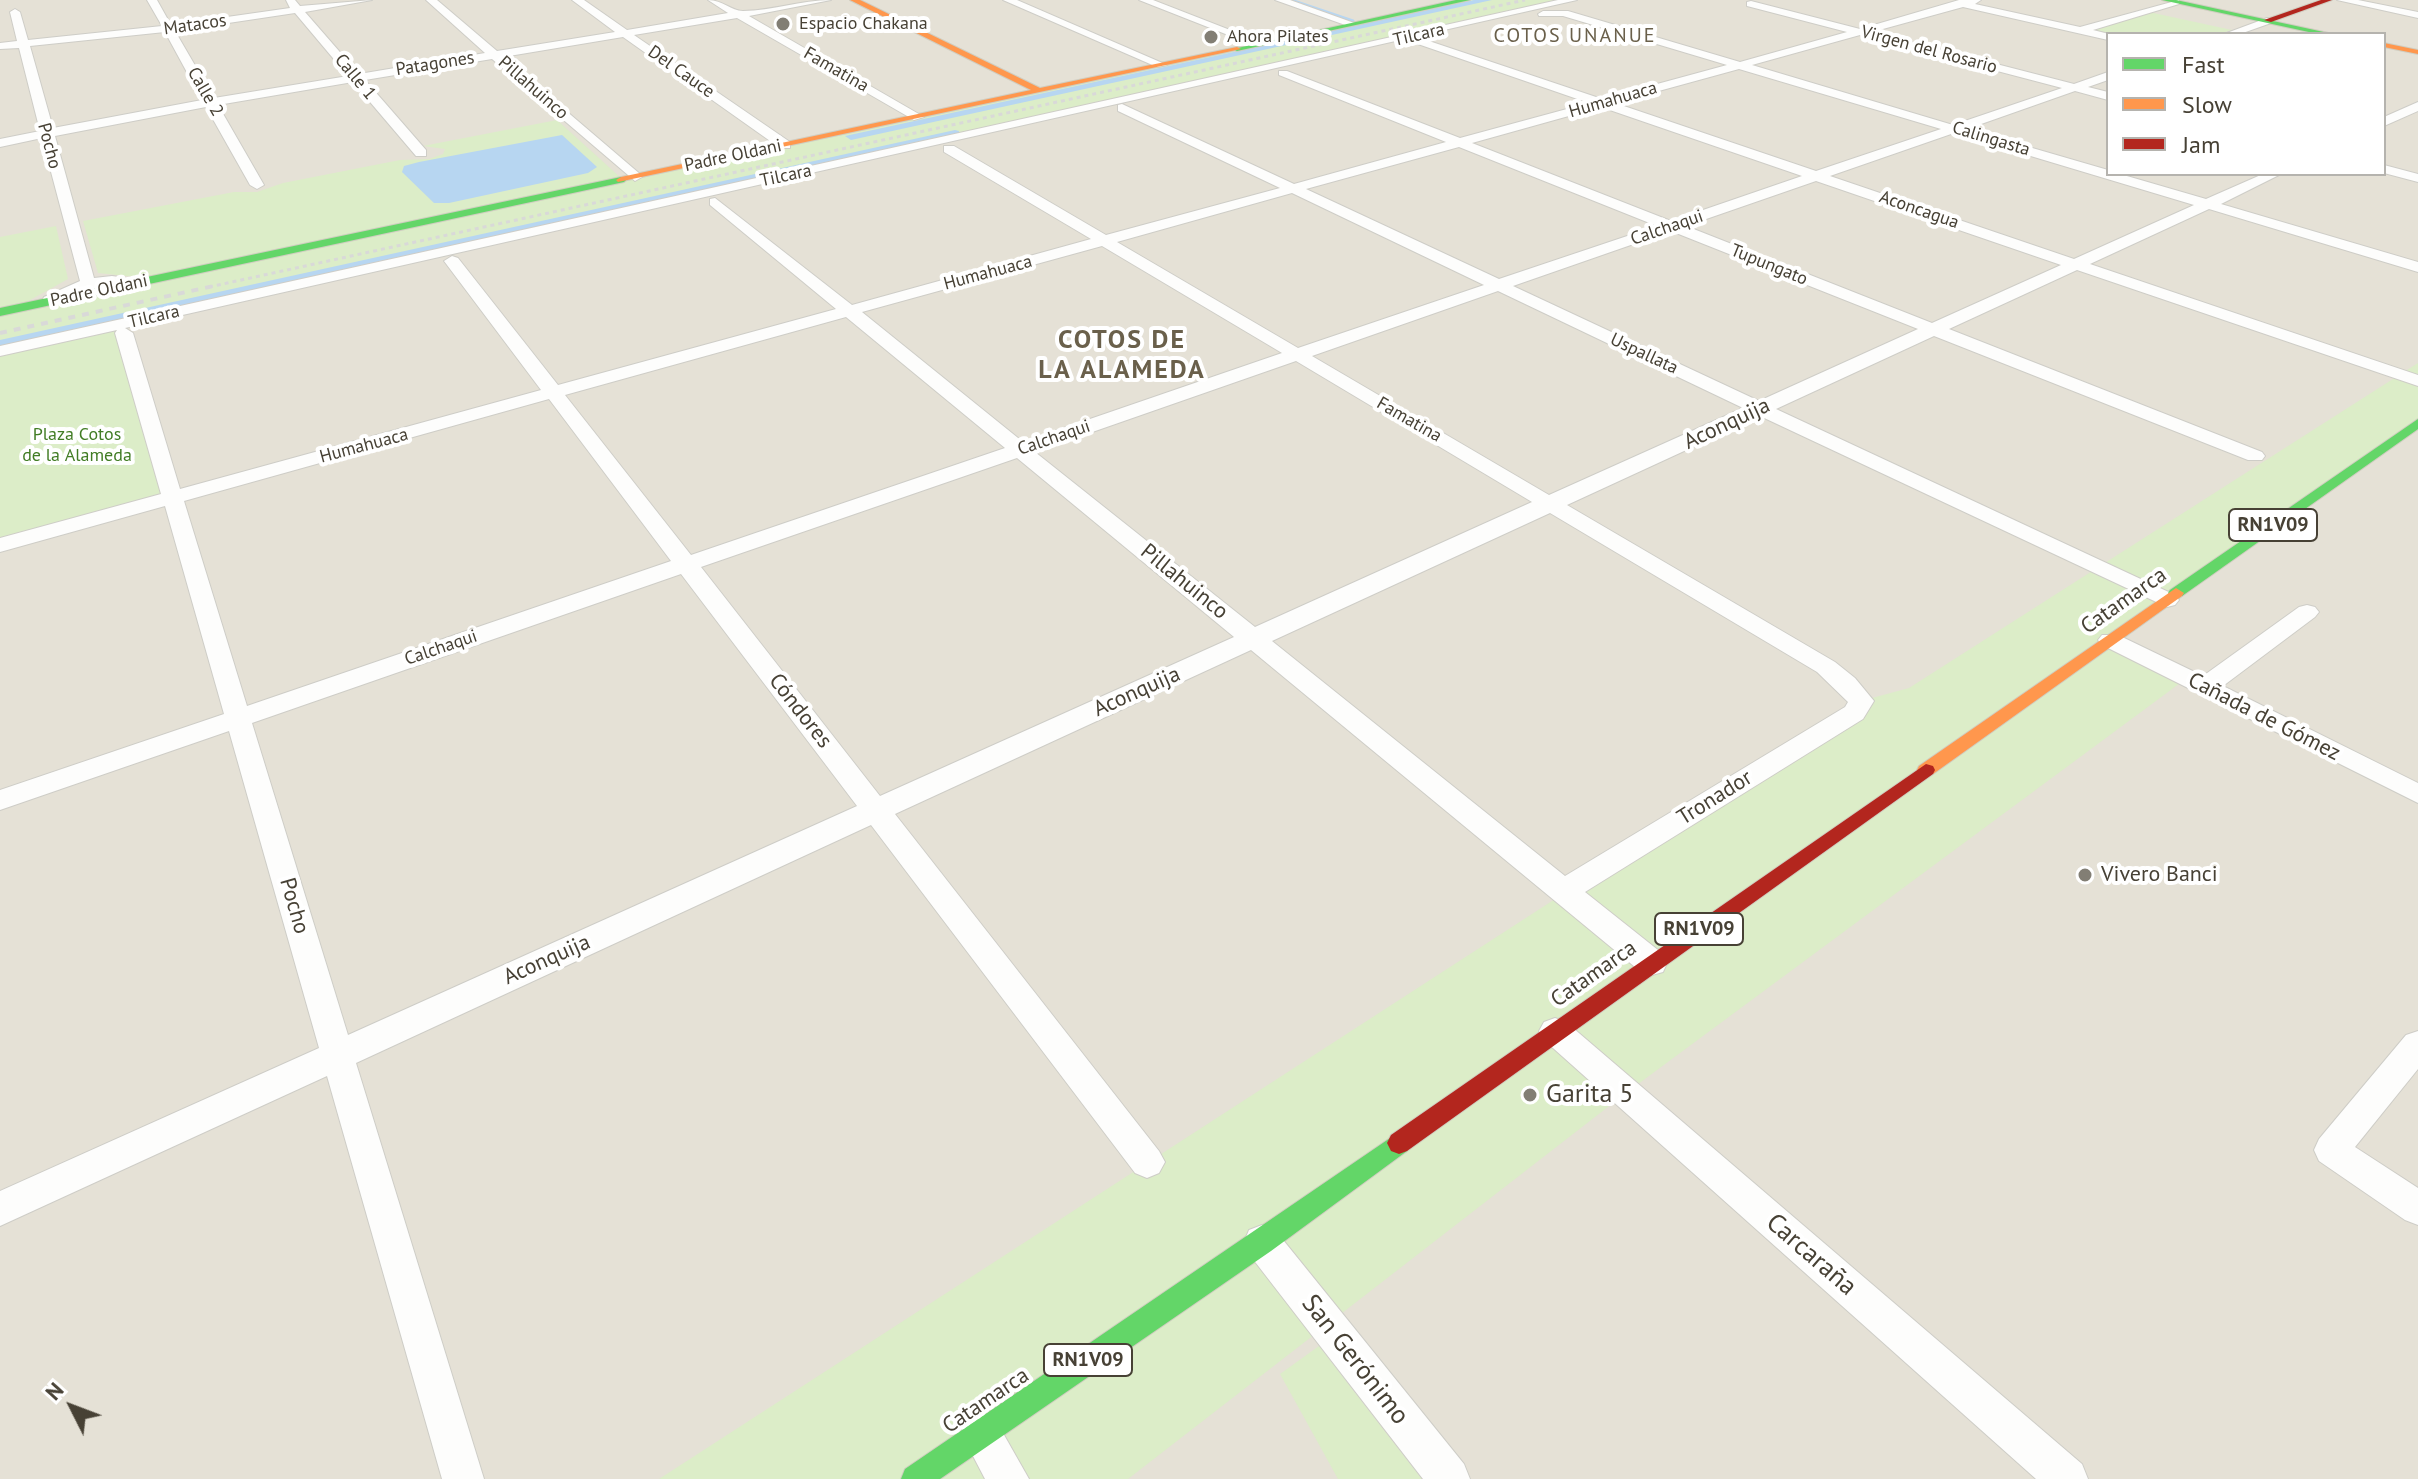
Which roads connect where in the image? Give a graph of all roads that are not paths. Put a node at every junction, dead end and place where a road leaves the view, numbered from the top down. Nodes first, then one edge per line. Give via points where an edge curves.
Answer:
1 (152, 0) edge
2 (367, 0) edge
3 (431, 0) edge
4 (447, 0) edge
5 (577, 0) edge
6 (713, 0) edge
7 (826, 0) edge
8 (854, 0) edge
9 (869, 0) edge
10 (1008, 0) edge
11 (1144, 0) edge
12 (1280, 0) edge
13 (1300, 0) edge
14 (1466, 0) edge
15 (1945, 0) edge
16 (2328, 0) edge
17 (2342, 0) edge
18 (2170, 1) edge
19 (1969, 2) edge
20 (1751, 4) dead end
21 (294, 5) edge
22 (1568, 7) edge
23 (15, 12) dead end
24 (738, 14) junction
25 (2418, 15) edge
26 (2267, 21) junction
27 (1358, 23) junction
28 (169, 28) junction
29 (2081, 31) junction
30 (1860, 32) junction
31 (2235, 32) edge
32 (2319, 32) edge
33 (625, 33) junction
34 (2106, 37) edge
35 (1419, 41) joint
36 (23, 44) junction
37 (1260, 44) junction
38 (2386, 45) edge
39 (0, 46) edge
40 (2418, 52) edge
41 (500, 54) junction
42 (1161, 65) junction
43 (1740, 65) junction
44 (1283, 73) dead end
45 (2106, 77) edge
46 (356, 78) junction
47 (2075, 87) junction
48 (1046, 89) junction
49 (2106, 95) edge
50 (210, 102) junction
51 (1602, 103) junction
52 (2399, 104) dead end
53 (2417, 107) edge
54 (1122, 108) dead end
55 (918, 117) junction
56 (2386, 121) edge
57 (1958, 129) junction
58 (45, 133) junction
59 (0, 143) edge
60 (1461, 143) junction
61 (785, 145) junction
62 (949, 149) dead end
63 (421, 153) dead end
64 (2386, 170) edge
65 (2106, 174) edge
66 (644, 175) junction
67 (1820, 176) junction
68 (2114, 176) edge
69 (2270, 176) edge
70 (2418, 178) edge
71 (257, 185) dead end
72 (1293, 189) junction
73 (715, 202) dead end
74 (2207, 204) junction
75 (1671, 226) junction
76 (1104, 241) junction
77 (452, 261) dead end
78 (2075, 264) junction
79 (2418, 267) edge
80 (89, 282) junction
81 (134, 283) junction
82 (1499, 286) junction
83 (50, 301) junction
84 (851, 311) junction
85 (0, 312) edge
86 (1935, 330) junction
87 (124, 333) dead end
88 (0, 351) edge
89 (1299, 356) junction
90 (2418, 381) edge
91 (555, 393) junction
92 (1760, 408) junction
93 (2414, 431) edge
94 (1020, 449) junction
95 (2255, 456) dead end
96 (174, 498) junction
97 (1553, 505) junction
98 (0, 545) edge
99 (686, 564) junction
100 (2167, 600) junction
101 (2307, 612) dead end
102 (1253, 639) junction
103 (2110, 640) junction
104 (2205, 687) junction
105 (1861, 701) joint
106 (238, 718) junction
107 (2418, 794) edge
108 (0, 800) edge
109 (876, 810) junction
110 (1564, 891) junction
111 (1652, 963) junction
112 (1555, 1031) junction
113 (2418, 1045) edge
114 (338, 1056) junction
115 (1147, 1162) dead end
116 (2418, 1208) edge
117 (0, 1209) edge
118 (1262, 1242) junction
119 (981, 1433) junction
120 (2049, 1473) edge
121 (463, 1479) edge
122 (915, 1479) edge
123 (1008, 1479) edge
124 (1449, 1479) edge

1 - 28 street, Calle 2
2 - 21 street, Matacos
3 - 41 street, Pillahuinco
4 - 41 street, Pillahuinco
5 - 33 street, Del Cauce
6 - 24 street, Famatina
7 - 24 street, Patagones
8 - 48 main road
9 - 48 main road
10 - 42 street
11 - 37 street
12 - 27 street
13 - 27 street
14 - 27 main road, Padre Oldani
15 - 19 street
16 - 26 main road
17 - 25 street
18 - 26 main road
18 - 29 street
19 - 29 street
19 - 30 street, Humahuaca
20 - 30 street, Virgen del Rosario
21 - 28 street, Matacos
21 - 46 street, Calle 1
22 - 35 street, Tilcara
22 - 43 street, Calingasta
22 - 88 street, Tilcara
23 - 36 street, Pocho
24 - 33 street, Patagones
24 - 55 street, Famatina
26 - 31 street
26 - 32 main road
27 - 37 main road, Padre Oldani
28 - 36 street, Matacos
28 - 50 street, Calle 2
29 - 34 street
30 - 43 street, Humahuaca
30 - 47 street, Virgen del Rosario
33 - 41 street, Patagones
33 - 61 street, Del Cauce
35 - 51 street, Aconcagua
36 - 39 street, Matacos
36 - 58 street, Pocho
37 - 42 main road, Padre Oldani
38 - 40 main road
41 - 46 street, Patagones
41 - 66 street, Pillahuinco
42 - 48 main road, Padre Oldani
43 - 51 street, Humahuaca
43 - 57 street, Calingasta
44 - 60 street, Tupungato
45 - 47 street, Calchaqui
46 - 50 street, Patagones
46 - 63 street, Calle 1
47 - 49 street, Virgen del Rosario
47 - 57 street, Calchaqui
48 - 55 main road, Padre Oldani
50 - 58 street, Patagones
50 - 71 street, Calle 2
51 - 60 street, Humahuaca
51 - 67 street, Aconcagua
52 - 53 street
53 - 56 street
54 - 72 street, Uspallata
55 - 61 main road, Padre Oldani
57 - 65 street, Calingasta
57 - 67 street, Calchaqui
58 - 59 street, Patagones
58 - 80 street, Pocho
60 - 72 street, Humahuaca
60 - 75 street, Tupungato
61 - 66 main road, Padre Oldani
62 - 76 street, Famatina
64 - 70 street
66 - 81 main road, Padre Oldani
67 - 75 street, Calchaqui
67 - 78 street, Aconcagua
68 - 74 street, Calingasta
69 - 74 street, Aconquija
72 - 76 street, Humahuaca
72 - 82 street, Uspallata
73 - 84 street, Pillahuinco
74 - 78 street, Aconquija
74 - 79 street, Calingasta
75 - 82 street, Calchaqui
75 - 86 street, Tupungato
76 - 84 street, Humahuaca
76 - 89 street, Famatina
77 - 91 street, Cóndores
78 - 86 street, Aconquija
78 - 90 street, Aconcagua
80 - 81 street
80 - 83 street
81 - 83 main road, Padre Oldani
82 - 89 street, Calchaqui
82 - 92 street, Uspallata
83 - 85 main road, Padre Oldani
84 - 91 street, Humahuaca
84 - 94 street, Pillahuinco
86 - 92 street, Aconquija
86 - 95 street, Tupungato
87 - 96 street, Pocho
89 - 94 street, Calchaqui
89 - 97 street, Famatina
91 - 96 street, Humahuaca
91 - 99 street, Cóndores
92 - 97 street, Aconquija
92 - 100 street, Uspallata
93 - 100 main road, Catamarca / RN1V09
94 - 99 street, Calchaqui
94 - 102 street, Pillahuinco
96 - 98 street, Humahuaca
96 - 106 street, Pocho
97 - 102 street, Aconquija
97 - 105 street, Famatina via 1826,667
99 - 106 street, Calchaqui
99 - 109 street, Cóndores
100 - 103 main road, Catamarca / RN1V09
101 - 104 street
102 - 109 street, Aconquija
102 - 110 street, Pillahuinco
103 - 104 street, Cañada de Gómez
103 - 111 main road, Catamarca / RN1V09
104 - 107 street, Cañada de Gómez
105 - 110 street, Tronador via 1854,713
106 - 108 street, Calchaqui
106 - 114 street, Pocho
109 - 114 street, Aconquija
109 - 115 street, Cóndores
110 - 111 street, Pillahuinco
111 - 112 main road, Catamarca / RN1V09
112 - 118 main road, Catamarca / RN1V09
112 - 120 street, Carcaraña
113 - 116 street via 2331,1150
114 - 117 street, Aconquija
114 - 121 street, Pocho
118 - 119 main road, Catamarca / RN1V09
118 - 124 street, San Gerónimo
119 - 122 main road, Catamarca / RN1V09
119 - 123 street

